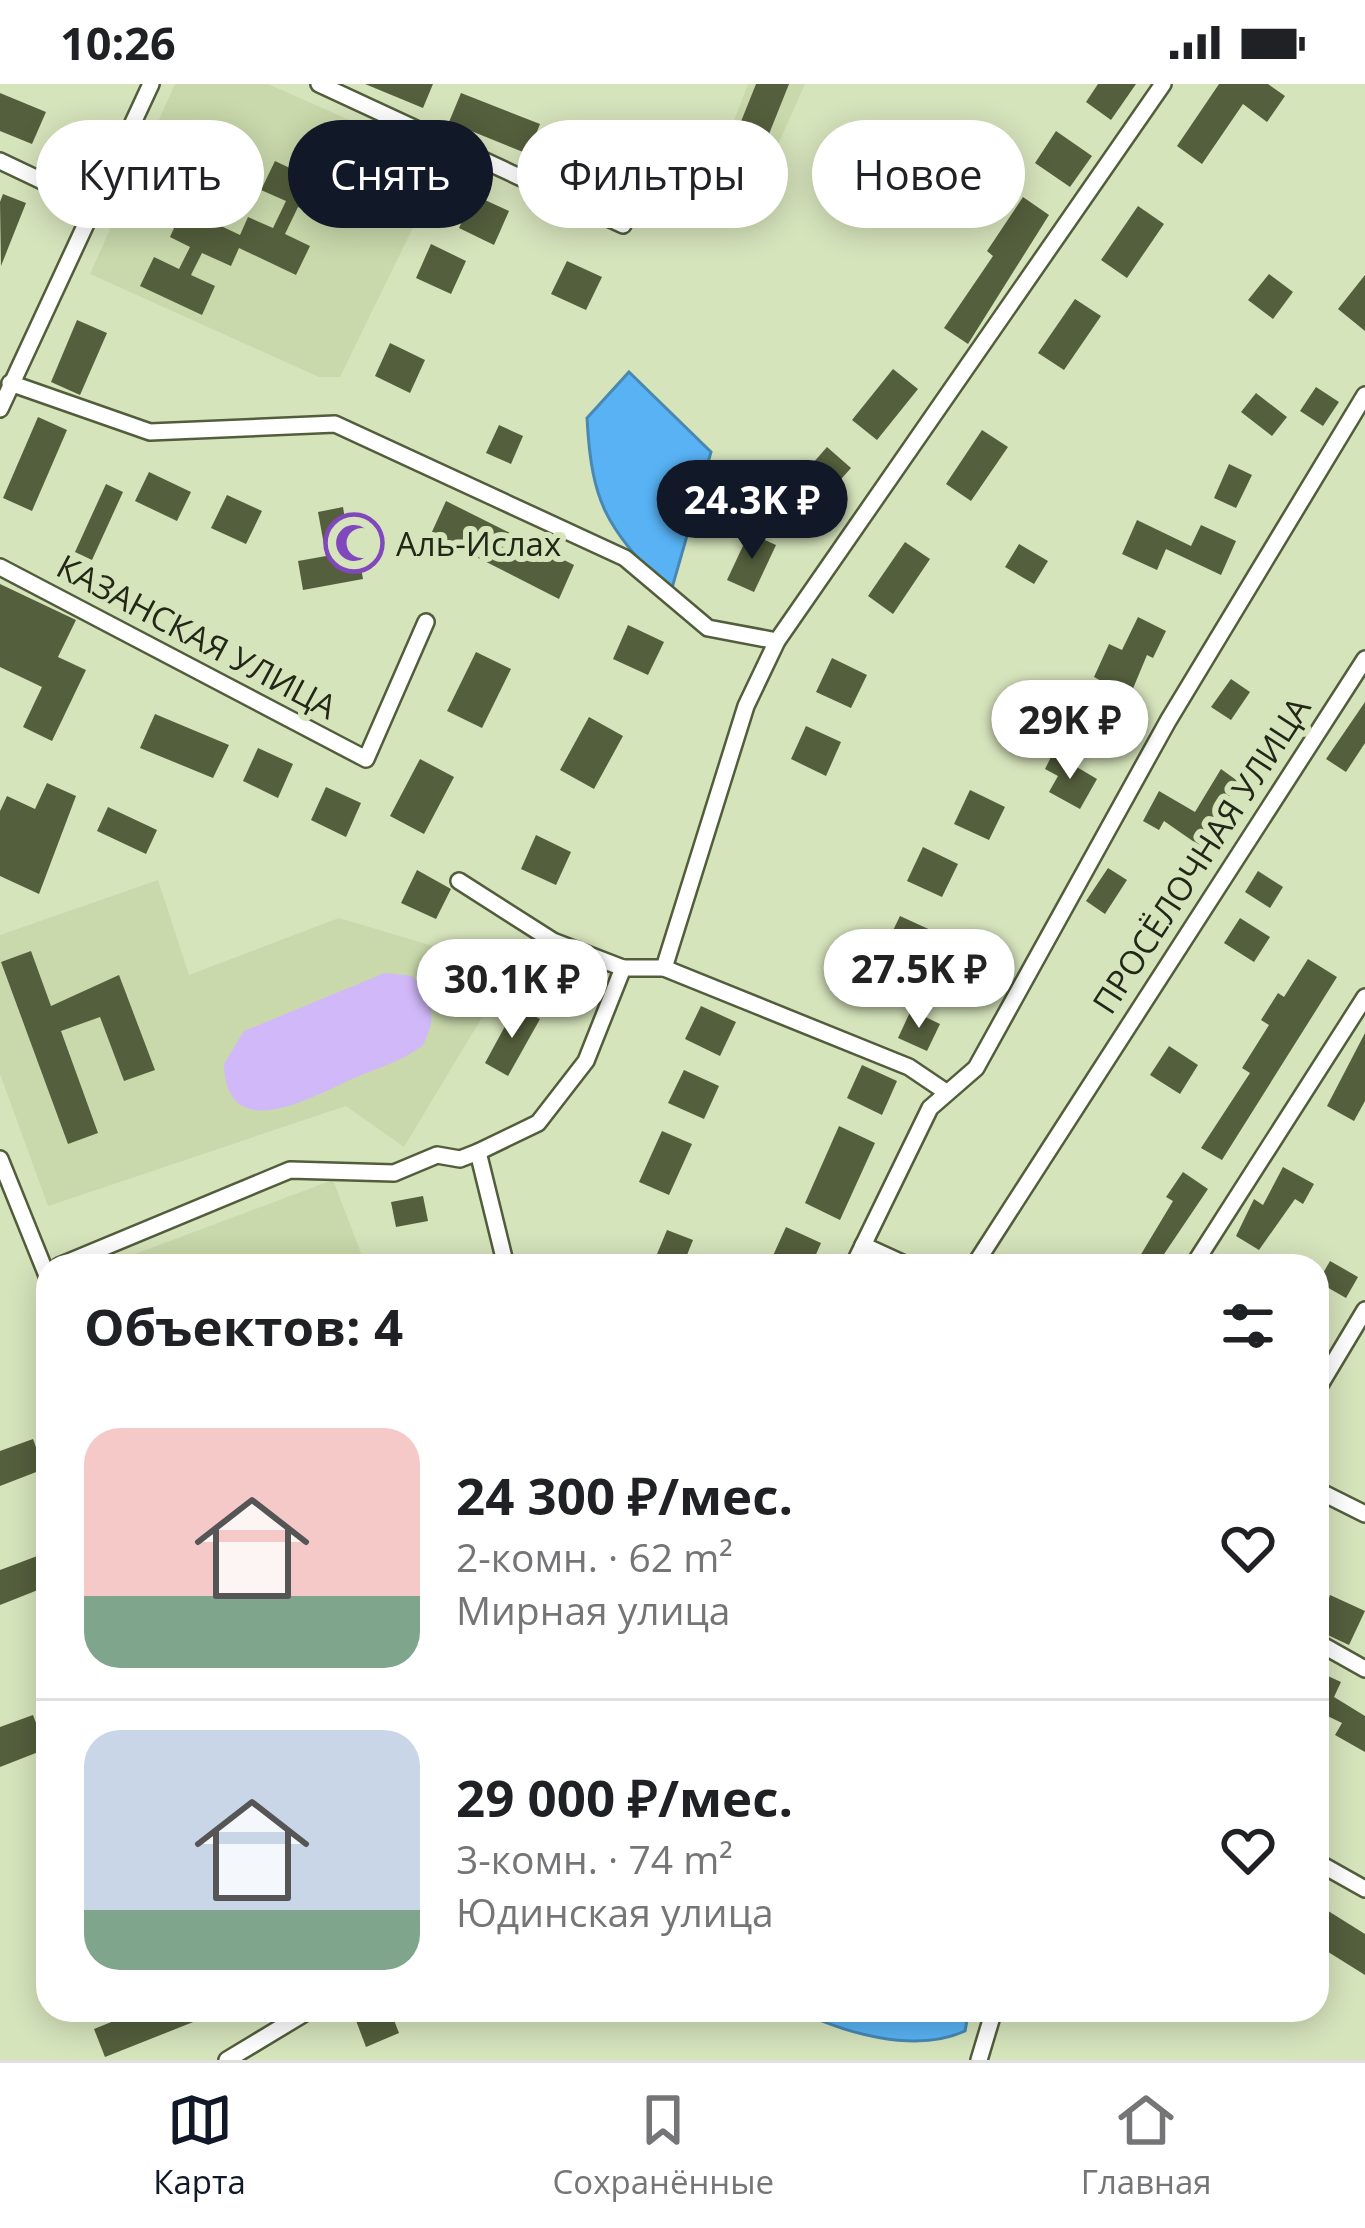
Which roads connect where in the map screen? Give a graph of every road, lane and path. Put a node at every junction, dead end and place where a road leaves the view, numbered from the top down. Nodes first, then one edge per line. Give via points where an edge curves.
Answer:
1 (152, 84) edge
2 (319, 84) edge
3 (1163, 84) edge
4 (136, 120) edge
5 (0, 161) edge
6 (517, 176) edge
7 (36, 178) edge
8 (88, 228) edge
9 (10, 383) junction
10 (1365, 394) edge
11 (0, 409) edge
12 (0, 567) edge
13 (426, 622) dead end
14 (777, 641) junction
15 (1365, 659) edge
16 (459, 881) dead end
17 (623, 968) junction
18 (664, 968) junction
19 (1365, 997) edge
20 (946, 1092) junction
21 (478, 1152) junction
22 (0, 1159) edge
23 (863, 1245) junction
24 (42, 1254) edge
25 (89, 1254) edge
26 (503, 1254) edge
27 (859, 1254) edge
28 (883, 1254) edge
29 (982, 1254) edge
30 (1201, 1254) edge
31 (1365, 1310) edge
32 (1329, 1370) edge
33 (1329, 1496) edge
34 (1365, 1514) edge
35 (1329, 1649) edge
36 (1365, 1669) edge
37 (1329, 1868) edge
38 (1365, 1888) edge
39 (290, 2022) edge
40 (990, 2022) edge
41 (227, 2060) edge
42 (979, 2060) edge

1 - 4 street
2 - 6 street
3 - 14 street
5 - 7 street
8 - 9 street
9 - 11 street
9 - 14 street via 150,432 334,424 625,558 708,628
10 - 20 street via 1168,721 976,1068
12 - 13 street, КАЗАНСКАЯ УЛИЦА via 366,759
14 - 18 street via 746,706
15 - 29 street, ПРОСЁЛОЧНАЯ УЛИЦА
16 - 17 street via 554,941
17 - 18 street
17 - 21 street via 586,1061 538,1123
18 - 20 street via 909,1066
19 - 30 street
20 - 23 street via 930,1108
21 - 25 street via 437,1155 394,1173 290,1170
21 - 26 street
22 - 24 street
23 - 27 street
23 - 28 street
31 - 32 street
33 - 34 street
35 - 36 street
37 - 38 street
39 - 41 street
40 - 42 street

